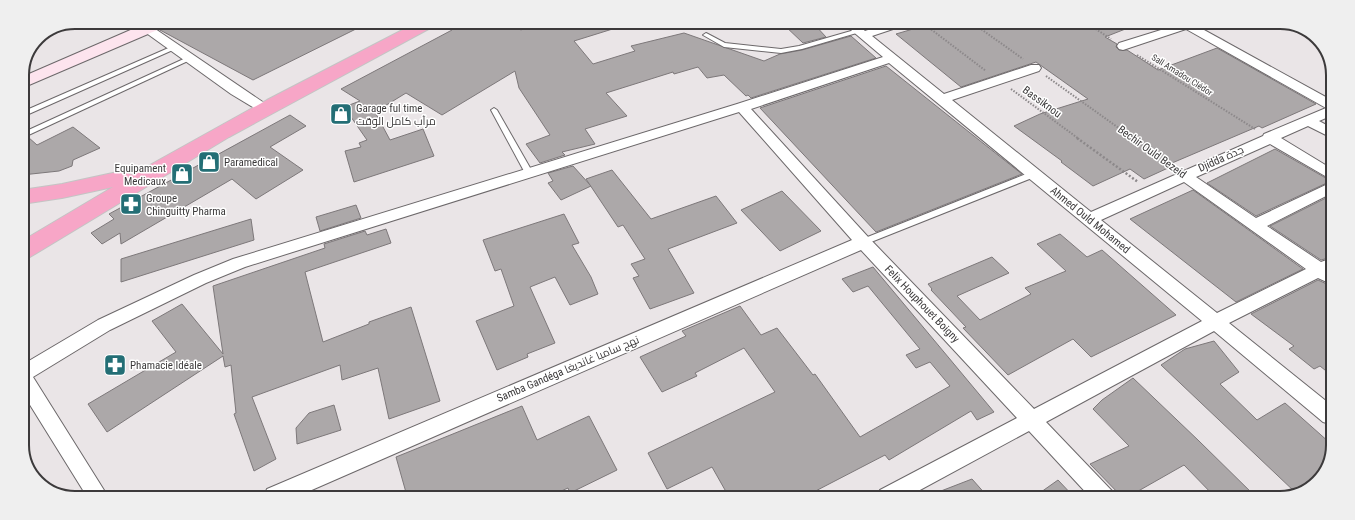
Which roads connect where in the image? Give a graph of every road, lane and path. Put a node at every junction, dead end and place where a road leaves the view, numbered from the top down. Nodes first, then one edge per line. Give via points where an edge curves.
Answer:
1 (136, 29) edge
2 (146, 29) edge
3 (409, 29) edge
4 (931, 29) edge
5 (981, 29) edge
6 (1096, 29) edge
7 (1175, 29) edge
8 (1194, 29) edge
9 (857, 30) edge
10 (706, 35) dead end
11 (1123, 46) junction
12 (173, 48) junction
13 (891, 58) junction
14 (188, 59) junction
15 (1035, 68) junction
16 (29, 80) edge
17 (1000, 81) junction
18 (942, 99) junction
19 (1326, 103) edge
20 (261, 107) junction
21 (742, 107) junction
22 (494, 110) dead end
23 (29, 112) edge
24 (1326, 113) edge
25 (1309, 121) junction
26 (1326, 131) edge
27 (29, 133) edge
28 (1269, 138) junction
29 (1326, 171) edge
30 (528, 173) junction
31 (1034, 174) junction
32 (1186, 176) junction
33 (126, 181) junction
34 (1326, 190) edge
35 (1150, 192) junction
36 (29, 196) edge
37 (1089, 219) junction
38 (1254, 225) junction
39 (29, 232) edge
40 (863, 242) junction
41 (29, 246) edge
42 (1326, 270) edge
43 (1326, 272) edge
44 (1216, 322) junction
45 (29, 371) edge
46 (29, 386) edge
47 (1326, 413) edge
48 (1032, 419) junction
49 (94, 491) edge
50 (286, 491) edge
51 (898, 491) edge
52 (1099, 491) edge

1 - 16 street
2 - 12 street
3 - 20 highway
4 - 17 path, Bassiknou
5 - 15 path, Bechir Ould Bezeid
6 - 11 path, Sall Amadou Clédor
7 - 11 street
8 - 19 street
9 - 10 lane via 800,48 781,51 724,45
9 - 13 street, Ahmed Ould Mohamed
11 - 28 path, Sall Amadou Clédor
12 - 14 street
12 - 23 lane
13 - 18 street, Ahmed Ould Mohamed
13 - 21 street
14 - 20 street
14 - 27 lane
15 - 17 street
15 - 32 path, Bechir Ould Bezeid
17 - 18 street
17 - 35 path, Bassiknou
18 - 31 street, Ahmed Ould Mohamed
20 - 33 highway
21 - 30 street
21 - 40 street, Felix Houphouet Boigny
22 - 30 lane
24 - 25 street, Djidda جدة
25 - 26 street
25 - 28 street, Djidda جدة
28 - 29 street
28 - 32 street, Djidda جدة
30 - 45 street via 239,263 206,276 104,325
31 - 37 street, Ahmed Ould Mohamed
31 - 40 lane
32 - 35 street, Djidda جدة
32 - 38 street, Bechir Ould Bezeid
33 - 36 highway
33 - 39 highway
33 - 41 highway
34 - 38 street
35 - 37 street, Djidda جدة
37 - 44 street, Ahmed Ould Mohamed
38 - 42 street, Bechir Ould Bezeid
40 - 48 street, Felix Houphouet Boigny
40 - 50 street, Samba Gandéga نهج سامبا غانديغا
43 - 44 street via 1272,292
44 - 47 street, Ahmed Ould Mohamed
44 - 48 street
46 - 49 street
48 - 51 street
48 - 52 street, Felix Houphouet Boigny

